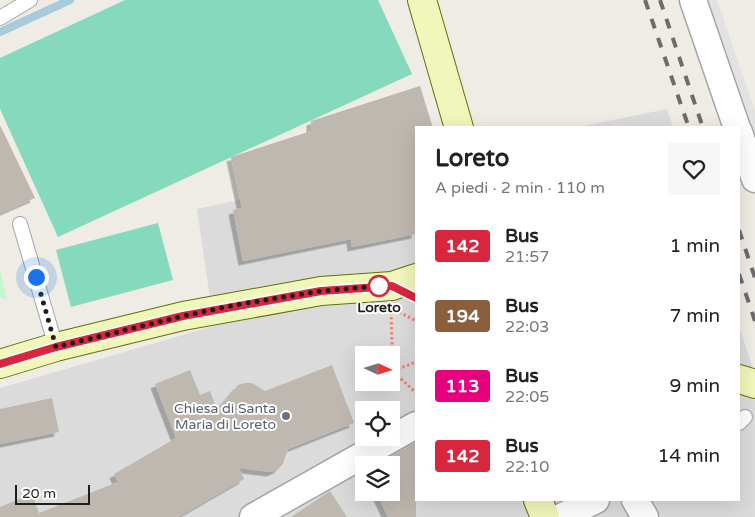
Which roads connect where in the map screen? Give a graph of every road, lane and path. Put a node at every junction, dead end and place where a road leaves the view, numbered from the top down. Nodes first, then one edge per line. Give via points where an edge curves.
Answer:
1 (30, 0) edge
2 (422, 0) edge
3 (693, 0) edge
4 (0, 18) edge
5 (459, 126) edge
6 (736, 126) edge
7 (740, 135) edge
8 (755, 180) edge
9 (20, 224) dead end
10 (400, 291) edge
11 (415, 298) edge
12 (415, 320) edge
13 (395, 346) edge
14 (56, 347) junction
15 (415, 362) edge
16 (0, 364) edge
17 (400, 368) edge
18 (400, 378) edge
19 (740, 379) edge
20 (755, 384) edge
21 (415, 393) edge
22 (415, 426) edge
23 (538, 501) edge
24 (594, 501) edge
25 (636, 501) edge
26 (253, 517) edge
27 (545, 517) edge
28 (561, 517) edge
29 (645, 517) edge

1 - 4 lane
2 - 5 street
3 - 6 street
7 - 8 street
9 - 14 lane
10 - 11 street
10 - 12 path
10 - 13 path
10 - 14 street via 321,291 235,305
14 - 16 street
15 - 17 path
18 - 21 path
19 - 20 street
22 - 26 street
23 - 27 street
24 - 28 street
25 - 29 street

